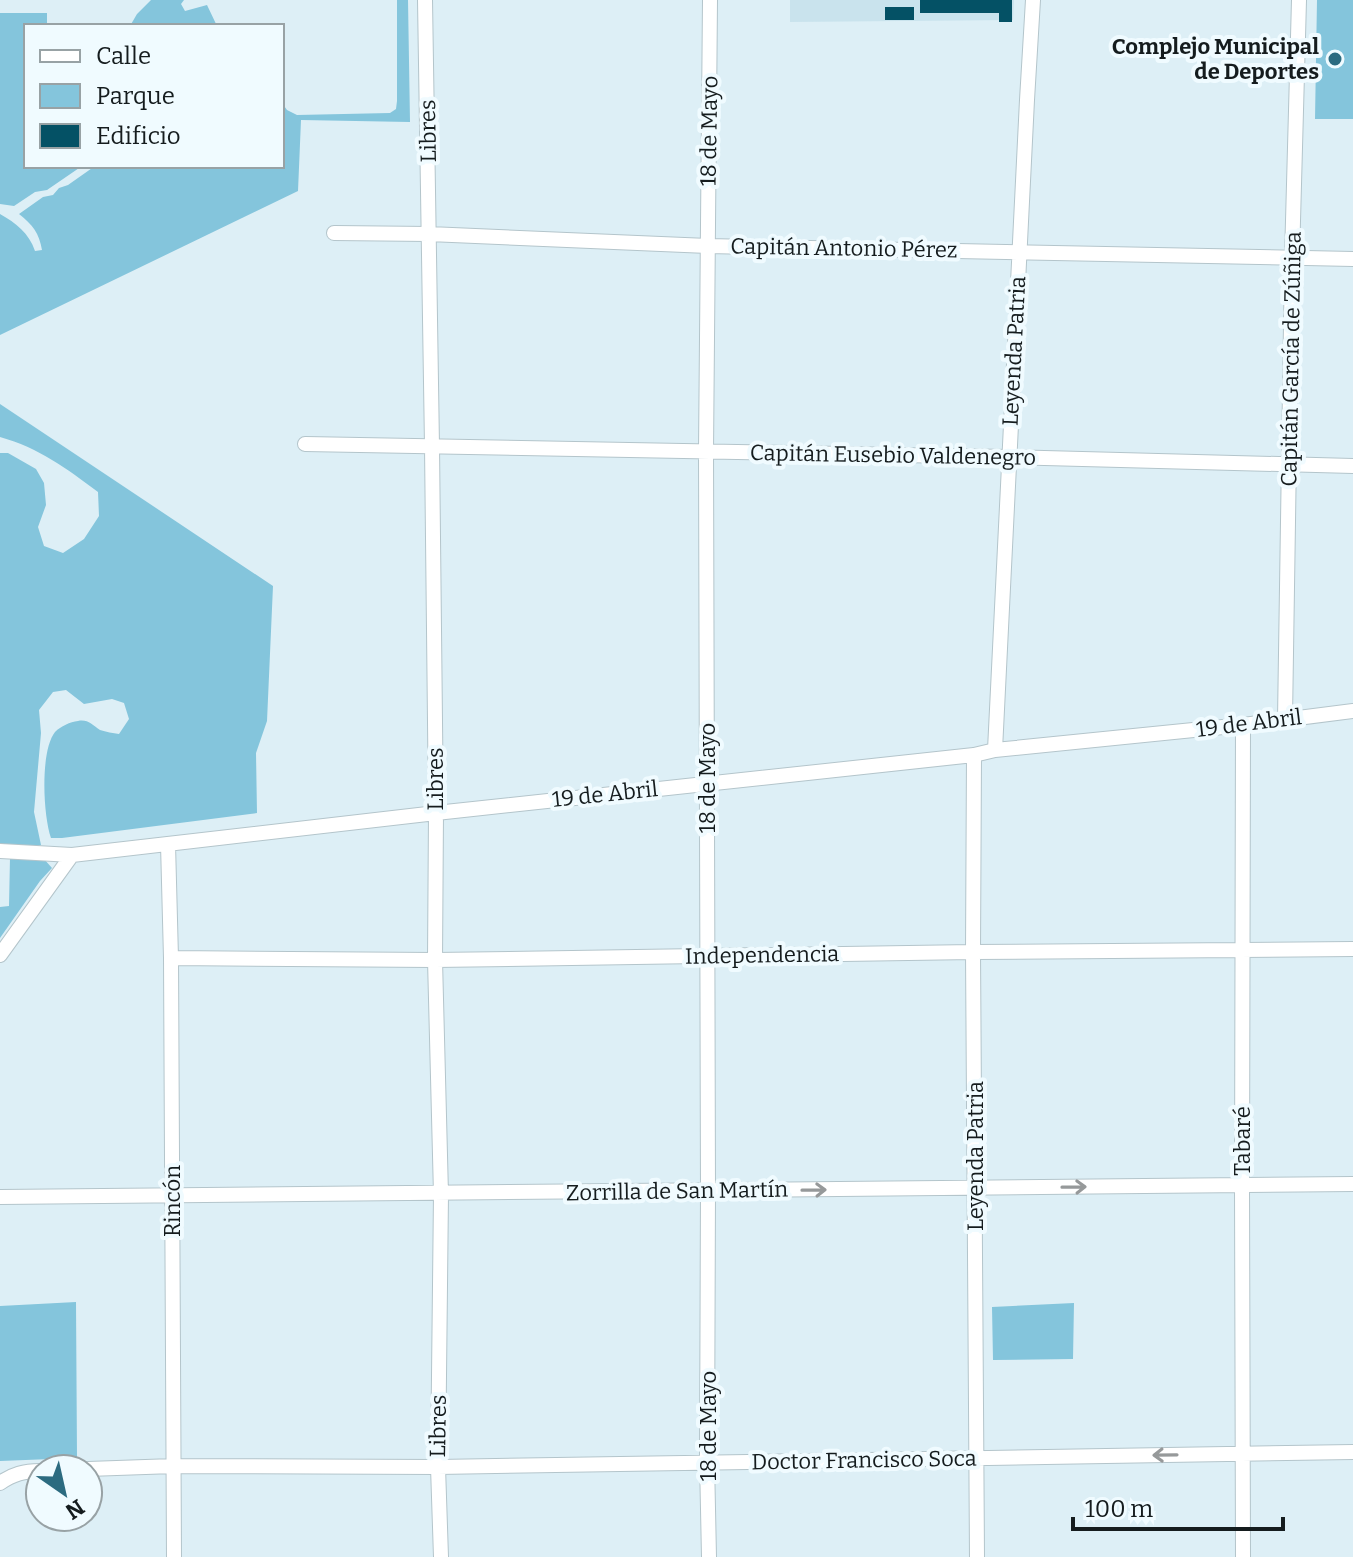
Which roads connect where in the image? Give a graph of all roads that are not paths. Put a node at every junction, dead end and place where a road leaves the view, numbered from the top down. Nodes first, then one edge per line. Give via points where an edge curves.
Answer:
1 (425, 0) edge
2 (710, 0) edge
3 (1033, 0) edge
4 (1299, 0) edge
5 (334, 233) dead end
6 (429, 234) junction
7 (708, 246) junction
8 (1019, 252) junction
9 (1292, 258) junction
10 (1353, 259) edge
11 (305, 444) dead end
12 (432, 446) junction
13 (706, 451) junction
14 (1008, 457) junction
15 (1289, 464) junction
16 (1353, 466) edge
17 (1353, 711) edge
18 (1285, 719) junction
19 (1243, 725) junction
20 (995, 750) junction
21 (974, 755) junction
22 (707, 783) junction
23 (436, 813) junction
24 (168, 844) junction
25 (0, 851) edge
26 (72, 855) junction
27 (1353, 949) edge
28 (1243, 950) junction
29 (973, 952) junction
30 (0, 955) edge
31 (707, 956) junction
32 (171, 958) junction
33 (435, 960) junction
34 (1353, 1184) edge
35 (1242, 1185) junction
36 (975, 1188) junction
37 (708, 1191) junction
38 (441, 1194) junction
39 (172, 1196) junction
40 (0, 1197) edge
41 (1353, 1452) edge
42 (1243, 1453) junction
43 (977, 1458) junction
44 (707, 1461) junction
45 (174, 1466) junction
46 (438, 1467) junction
47 (104, 1468) edge
48 (24, 1472) edge
49 (0, 1483) edge
50 (174, 1557) edge
51 (441, 1557) edge
52 (709, 1557) edge
53 (977, 1557) edge
54 (1243, 1557) edge

1 - 6 street, Libres
2 - 7 street, 18 de Mayo
3 - 8 street, Leyenda Patria
4 - 9 street, Capitán García de Zúñiga
5 - 6 street, Capitán Antonio Pérez
6 - 7 street, Capitán Antonio Pérez
6 - 12 street, Libres
7 - 8 street, Capitán Antonio Pérez
7 - 13 street, 18 de Mayo
8 - 9 street, Capitán Antonio Pérez
8 - 14 street, Leyenda Patria
9 - 10 street, Capitán Antonio Pérez
9 - 15 street, Capitán García de Zúñiga
11 - 12 street, Capitán Eusebio Valdenegro
12 - 13 street, Capitán Eusebio Valdenegro
12 - 23 street, Libres
13 - 14 street, Capitán Eusebio Valdenegro
13 - 22 street, 18 de Mayo
14 - 15 street, Capitán Eusebio Valdenegro
14 - 20 street, Leyenda Patria
15 - 16 street, Capitán Eusebio Valdenegro
15 - 18 street, Capitán García de Zúñiga
17 - 18 street, 19 de Abril
18 - 19 street, 19 de Abril
19 - 20 street, 19 de Abril
19 - 28 street, Tabaré
20 - 21 street, 19 de Abril
21 - 22 street, 19 de Abril
21 - 29 street, Leyenda Patria
22 - 23 street, 19 de Abril
22 - 31 street, 18 de Mayo
23 - 24 street, 19 de Abril
23 - 33 street, Libres
24 - 26 street, 19 de Abril
24 - 32 street, Rincón
25 - 26 street, 19 de Abril
26 - 30 street
27 - 28 street, Independencia
28 - 29 street, Independencia
28 - 35 street, Tabaré
29 - 31 street, Independencia
29 - 36 street, Leyenda Patria
31 - 33 street, Independencia
31 - 37 street, 18 de Mayo
32 - 33 street, Independencia
32 - 39 street, Rincón
33 - 38 street, Libres
34 - 35 street, Zorrilla de San Martín
36 -> 35 street, Zorrilla de San Martín
35 - 42 street, Tabaré
37 -> 36 street, Zorrilla de San Martín
36 - 43 street, Leyenda Patria
37 - 38 street, Zorrilla de San Martín
37 - 44 street, 18 de Mayo
38 - 39 street, Zorrilla de San Martín
38 - 46 street, Libres
39 - 40 street, Zorrilla de San Martín
39 - 45 street, Rincón
41 - 42 street, Doctor Francisco Soca
42 -> 43 street, Doctor Francisco Soca
42 - 54 street, Tabaré
43 - 44 street, Doctor Francisco Soca
43 - 53 street, Leyenda Patria
44 - 46 street, Doctor Francisco Soca
44 - 52 street, 18 de Mayo
45 - 46 street, Doctor Francisco Soca
45 - 47 street, Doctor Francisco Soca
45 - 50 street, Rincón
46 - 51 street, Libres
48 - 49 street

